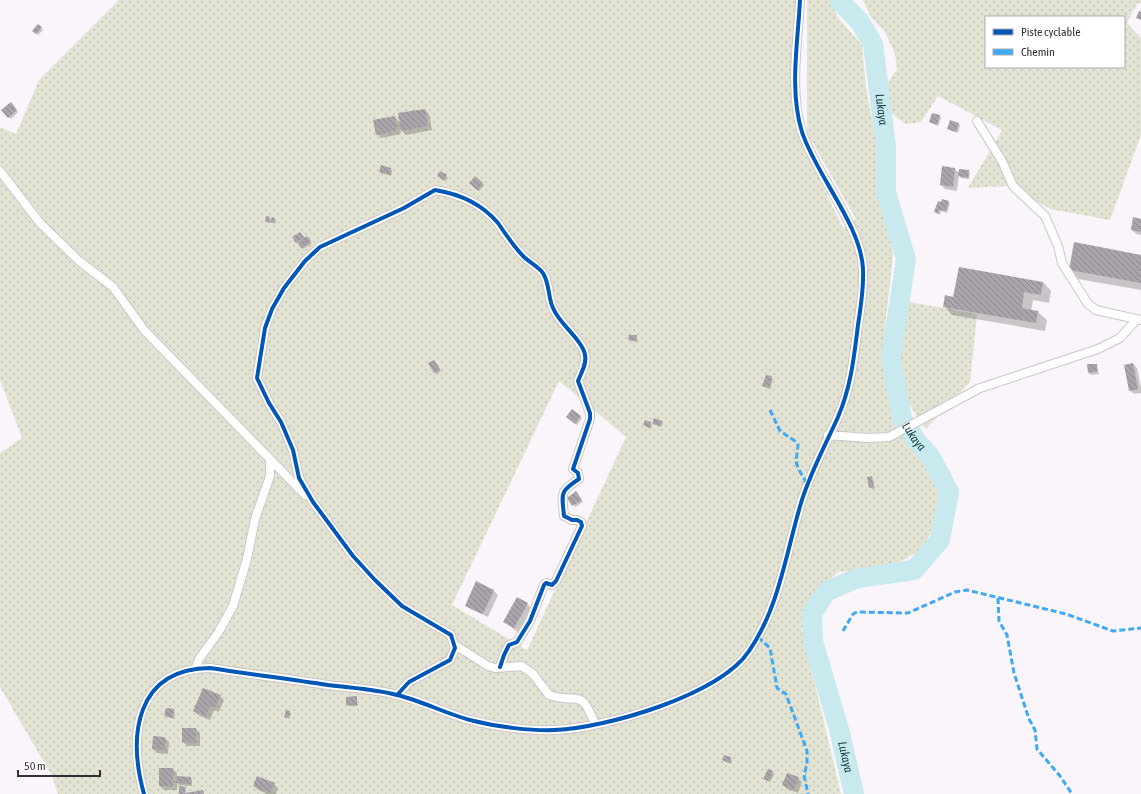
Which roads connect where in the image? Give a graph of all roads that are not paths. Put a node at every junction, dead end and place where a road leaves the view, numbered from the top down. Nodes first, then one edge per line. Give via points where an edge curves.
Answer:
1 (800, 0) edge
2 (977, 121) dead end
3 (0, 171) edge
4 (1139, 320) edge
5 (828, 435) junction
6 (270, 459) junction
7 (313, 502) junction
8 (455, 645) junction
9 (500, 667) junction
10 (196, 668) junction
11 (397, 695) junction
12 (595, 724) junction
13 (144, 794) edge

1 - 5 street via 796,83 801,129 809,151 847,219 861,252 863,265 864,284 856,355 849,385 837,419
2 - 4 street via 1002,161 1013,186 1045,216 1058,246 1062,263 1088,304 1096,310
3 - 6 street via 40,223 78,260 114,287 144,330
4 - 5 street via 1120,338 1104,346 980,388 889,437
5 - 12 street via 800,505 778,588 766,621 750,651 740,663 712,684 621,718
6 - 7 street
6 - 10 street via 270,476 255,519 247,559 232,606
7 - 8 street via 352,556 375,580 402,606 451,635
7 - 9 street via 299,478 293,450 281,422 258,378 265,328 272,309 284,288 305,261 325,244 404,208 435,190 454,193 472,200 497,222 524,257 544,273 553,309 561,324 586,354 584,369 578,381 590,416 573,469 578,473 579,479 565,489 562,497 564,516 581,522 580,531 556,581 552,585 544,584 530,621 517,642 509,645
8 - 9 street via 488,666
8 - 11 street via 450,660 409,682
9 - 12 street via 522,666 533,674 549,695 582,700 588,705
10 - 11 street
10 - 13 street via 169,677 152,692 141,712 136,736
11 - 12 street via 473,721 499,725 554,730

